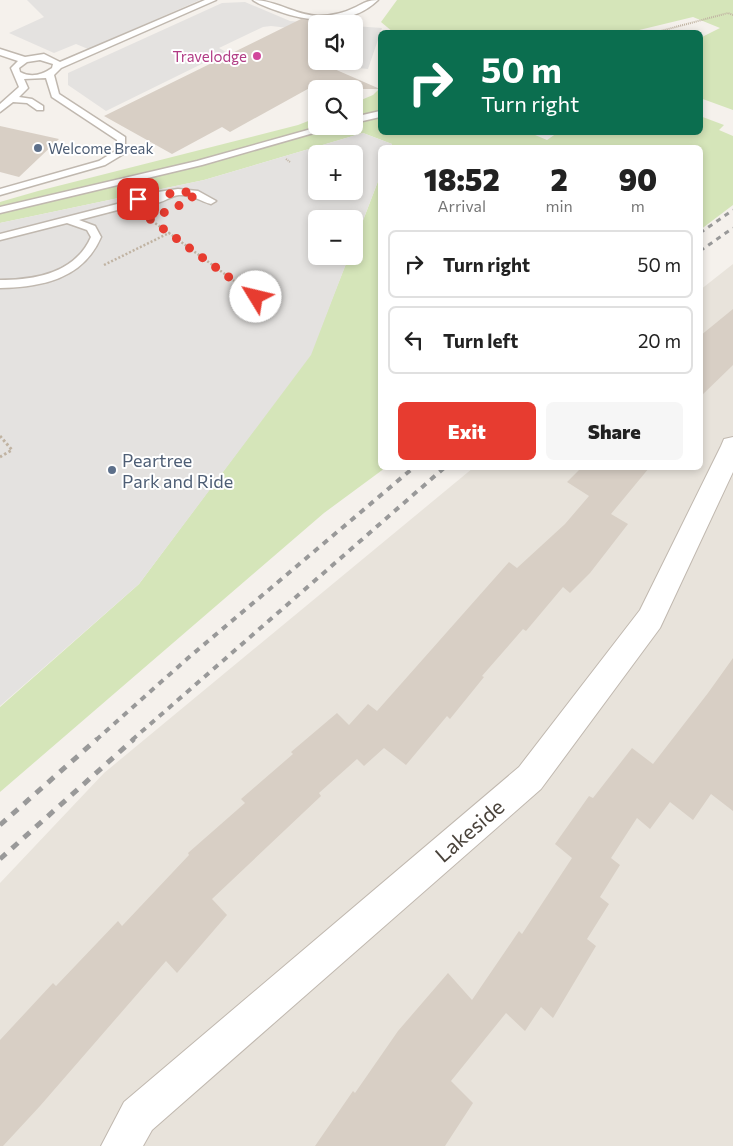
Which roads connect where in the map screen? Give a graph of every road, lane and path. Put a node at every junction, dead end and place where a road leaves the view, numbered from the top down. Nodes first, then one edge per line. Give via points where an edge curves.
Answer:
1 (212, 0) edge
2 (257, 0) edge
3 (374, 0) edge
4 (733, 15) edge
5 (664, 30) edge
6 (0, 52) edge
7 (0, 59) edge
8 (25, 60) junction
9 (56, 63) junction
10 (16, 73) junction
11 (49, 74) junction
12 (11, 99) junction
13 (40, 108) dead end
14 (0, 109) edge
15 (378, 114) edge
16 (363, 118) edge
17 (308, 133) edge
18 (294, 156) dead end
19 (290, 162) dead end
20 (45, 175) dead end
21 (34, 182) junction
22 (0, 192) edge
23 (196, 192) junction
24 (211, 201) dead end
25 (0, 210) edge
26 (69, 220) junction
27 (169, 233) junction
28 (0, 237) edge
29 (77, 264) junction
30 (0, 284) edge
31 (256, 297) dead end
32 (0, 436) edge
33 (733, 446) edge
34 (0, 457) edge
35 (121, 1146) edge

1 - 9 lane via 101,48
2 - 3 lane via 292,14 335,19
4 - 5 path via 728,13
6 - 8 lane
7 - 10 lane
8 - 9 lane via 38,57
8 - 10 lane via 17,65
9 - 11 lane
10 - 11 lane via 35,77
10 - 12 lane via 24,88
11 - 21 lane via 60,104 122,139 122,151 102,163
12 - 13 lane via 29,101
12 - 14 lane
15 - 16 lane
17 - 25 lane via 199,163
18 - 19 path via 286,159
20 - 21 lane
21 - 22 lane
23 - 24 lane
23 - 26 lane via 156,195
23 - 27 path via 189,201 150,219
26 - 28 lane
26 - 29 lane via 91,228 96,237 93,248
27 - 29 path via 107,265
27 - 31 path
29 - 30 lane via 66,271 29,282
32 - 34 path via 12,450
33 - 35 street, Lakeside via 650,619 530,778 138,1116

